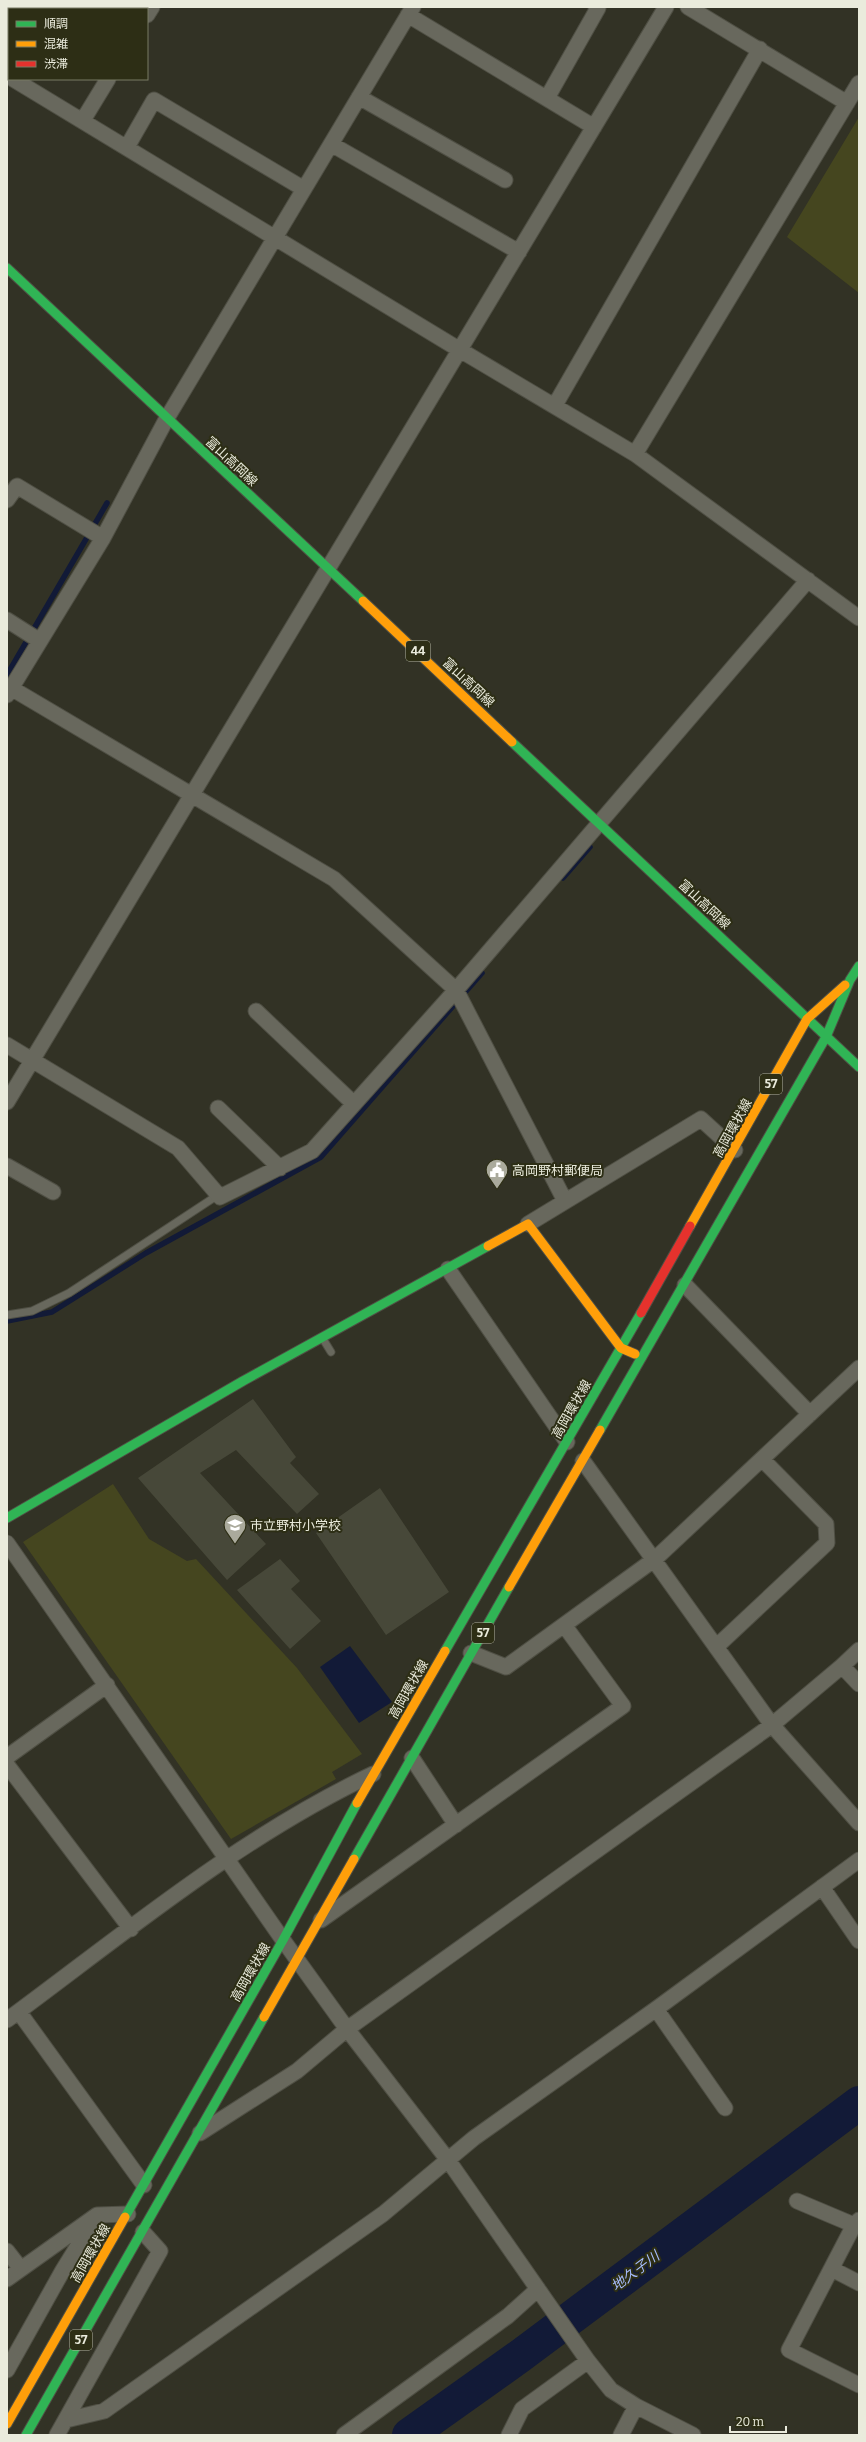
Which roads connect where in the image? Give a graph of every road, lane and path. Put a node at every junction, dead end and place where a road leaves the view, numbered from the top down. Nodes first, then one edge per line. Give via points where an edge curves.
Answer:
1 (596, 7) edge
2 (666, 7) edge
3 (688, 7) edge
4 (410, 11) edge
5 (760, 49) junction
6 (15, 80) edge
7 (107, 80) edge
8 (859, 83) edge
9 (359, 97) junction
10 (546, 98) junction
11 (847, 103) junction
12 (83, 120) junction
13 (594, 126) junction
14 (331, 144) junction
15 (126, 147) junction
16 (505, 180) dead end
17 (304, 189) junction
18 (275, 238) junction
19 (519, 252) junction
20 (7, 268) edge
21 (460, 350) junction
22 (555, 405) junction
23 (167, 418) junction
24 (635, 454) junction
25 (7, 500) edge
26 (96, 533) junction
27 (328, 568) junction
28 (808, 580) junction
29 (859, 618) edge
30 (7, 620) edge
31 (40, 640) junction
32 (9, 691) edge
33 (191, 794) junction
34 (599, 821) junction
35 (859, 966) edge
36 (850, 980) junction
37 (459, 996) junction
38 (256, 1011) dead end
39 (808, 1019) junction
40 (826, 1037) junction
41 (7, 1045) edge
42 (33, 1060) junction
43 (859, 1067) edge
44 (7, 1102) edge
45 (353, 1103) junction
46 (218, 1108) dead end
47 (735, 1150) junction
48 (7, 1166) edge
49 (280, 1168) junction
50 (53, 1192) dead end
51 (218, 1195) junction
52 (564, 1200) junction
53 (528, 1224) junction
54 (448, 1269) junction
55 (685, 1285) junction
56 (7, 1315) edge
57 (322, 1339) junction
58 (621, 1348) junction
59 (331, 1352) dead end
60 (643, 1358) junction
61 (856, 1376) edge
62 (810, 1414) junction
63 (567, 1442) junction
64 (762, 1459) junction
65 (583, 1461) junction
66 (7, 1518) edge
67 (7, 1543) edge
68 (654, 1559) junction
69 (564, 1625) junction
70 (716, 1647) junction
71 (859, 1650) edge
72 (471, 1653) junction
73 (842, 1666) junction
74 (859, 1684) edge
75 (107, 1685) junction
76 (772, 1725) junction
77 (7, 1757) edge
78 (412, 1758) junction
79 (7, 1765) edge
80 (373, 1774) junction
81 (859, 1823) edge
82 (456, 1825) junction
83 (227, 1858) junction
84 (859, 1860) edge
85 (822, 1888) junction
86 (319, 1922) junction
87 (131, 1929) junction
88 (283, 1940) junction
89 (859, 1941) edge
90 (298, 1959) junction
91 (656, 2009) junction
92 (13, 2016) edge
93 (347, 2029) junction
94 (725, 2108) dead end
95 (199, 2133) junction
96 (448, 2160) junction
97 (144, 2185) junction
98 (797, 2201) dead end
99 (128, 2214) junction
100 (97, 2215) junction
101 (856, 2222) edge
102 (143, 2232) junction
103 (7, 2251) edge
104 (20, 2269) junction
105 (832, 2269) junction
106 (7, 2279) edge
107 (859, 2283) edge
108 (540, 2293) junction
109 (585, 2356) junction
110 (7, 2370) edge
111 (859, 2385) edge
112 (636, 2406) junction
113 (66, 2420) junction
114 (7, 2424) edge
115 (26, 2435) edge
116 (57, 2435) edge
117 (344, 2435) edge
118 (509, 2435) edge
119 (622, 2435) edge
120 (693, 2435) edge

1 - 10 street via 598,8
2 - 13 street
3 - 5 street
4 - 9 street
4 - 10 street
5 - 11 street
5 - 22 street
6 - 12 street
7 - 12 street
8 - 11 street
9 - 14 street
9 - 16 street
10 - 13 street
11 - 24 street
12 - 15 street
13 - 19 street
14 - 17 street
14 - 19 street
15 - 17 street via 154,100
15 - 18 street
17 - 18 street
18 - 21 street
18 - 23 street
19 - 21 street
20 - 23 main road, 富山高岡線 / 44
21 - 22 street
21 - 27 street
22 - 24 street
23 - 26 street
23 - 27 main road, 富山高岡線 / 44
24 - 28 street
25 - 26 street via 17,486
26 - 31 street
27 - 33 street
27 - 34 main road, 富山高岡線 / 44
28 - 29 street
28 - 34 street
30 - 31 street
31 - 32 street
32 - 33 street
33 - 37 street via 334,879
33 - 42 street
34 - 37 street
34 - 39 main road, 富山高岡線 / 44
35 - 36 main road, 高岡環状線 / 57
36 - 39 main road, 高岡環状線 / 57
36 - 40 main road, 高岡環状線 / 57
37 - 45 street
37 - 52 street
38 - 45 street
39 - 40 main road, 富山高岡線 / 44
39 - 47 main road, 高岡環状線 / 57
40 - 43 main road, 富山高岡線 / 44
40 - 55 main road, 高岡環状線 / 57
41 - 42 street
42 - 44 street
42 - 51 street via 178,1148
45 - 49 street via 312,1151
46 - 49 street
47 - 52 street via 701,1119
47 - 58 main road, 高岡環状線 / 57
48 - 50 street
49 - 51 street via 220,1198
51 - 56 lane via 69,1294 32,1311
52 - 53 street
53 - 54 main road
53 - 58 main road
54 - 57 main road
54 - 63 street
55 - 60 main road, 高岡環状線 / 57
55 - 62 street
57 - 59 lane
57 - 66 main road via 243,1381
58 - 60 main road
58 - 63 main road, 高岡環状線 / 57
60 - 65 main road, 高岡環状線 / 57
61 - 62 street
62 - 64 street
63 - 80 main road, 高岡環状線 / 57
64 - 68 street
64 - 70 street via 826,1524 826,1544
65 - 68 street
65 - 72 main road, 高岡環状線 / 57
67 - 75 street
68 - 69 street
68 - 70 street
69 - 72 street via 506,1667
69 - 82 street via 623,1706
70 - 76 street
71 - 73 street
72 - 78 main road, 高岡環状線 / 57
73 - 74 street
73 - 76 street
75 - 77 street
75 - 83 street
76 - 81 street
76 - 93 street
78 - 82 street
78 - 86 main road, 高岡環状線 / 57
79 - 87 street
80 - 83 street via 337,1791
80 - 88 main road, 高岡環状線 / 57
82 - 86 street
83 - 87 street
83 - 88 street
84 - 85 street
85 - 89 street
85 - 91 street
86 - 90 main road, 高岡環状線 / 57
87 - 92 street
88 - 90 street
88 - 97 main road, 高岡環状線 / 57
90 - 93 street
90 - 95 main road, 高岡環状線 / 57
91 - 94 street
91 - 96 street via 474,2138
92 - 97 street
93 - 95 street via 297,2071
93 - 96 street
95 - 102 main road, 高岡環状線 / 57
96 - 108 street
96 - 113 street via 383,2214 104,2411
97 - 99 main road, 高岡環状線 / 57
98 - 101 street
99 - 100 street
99 - 114 main road, 高岡環状線 / 57
100 - 104 street
100 - 110 street
101 - 105 street
102 - 113 street via 160,2251
102 - 115 main road, 高岡環状線 / 57
103 - 104 street
104 - 106 street
105 - 107 street
105 - 111 street via 789,2350
108 - 109 street
108 - 117 street
109 - 112 street via 611,2390
109 - 118 street via 522,2408
112 - 119 street
112 - 120 street
113 - 116 street

